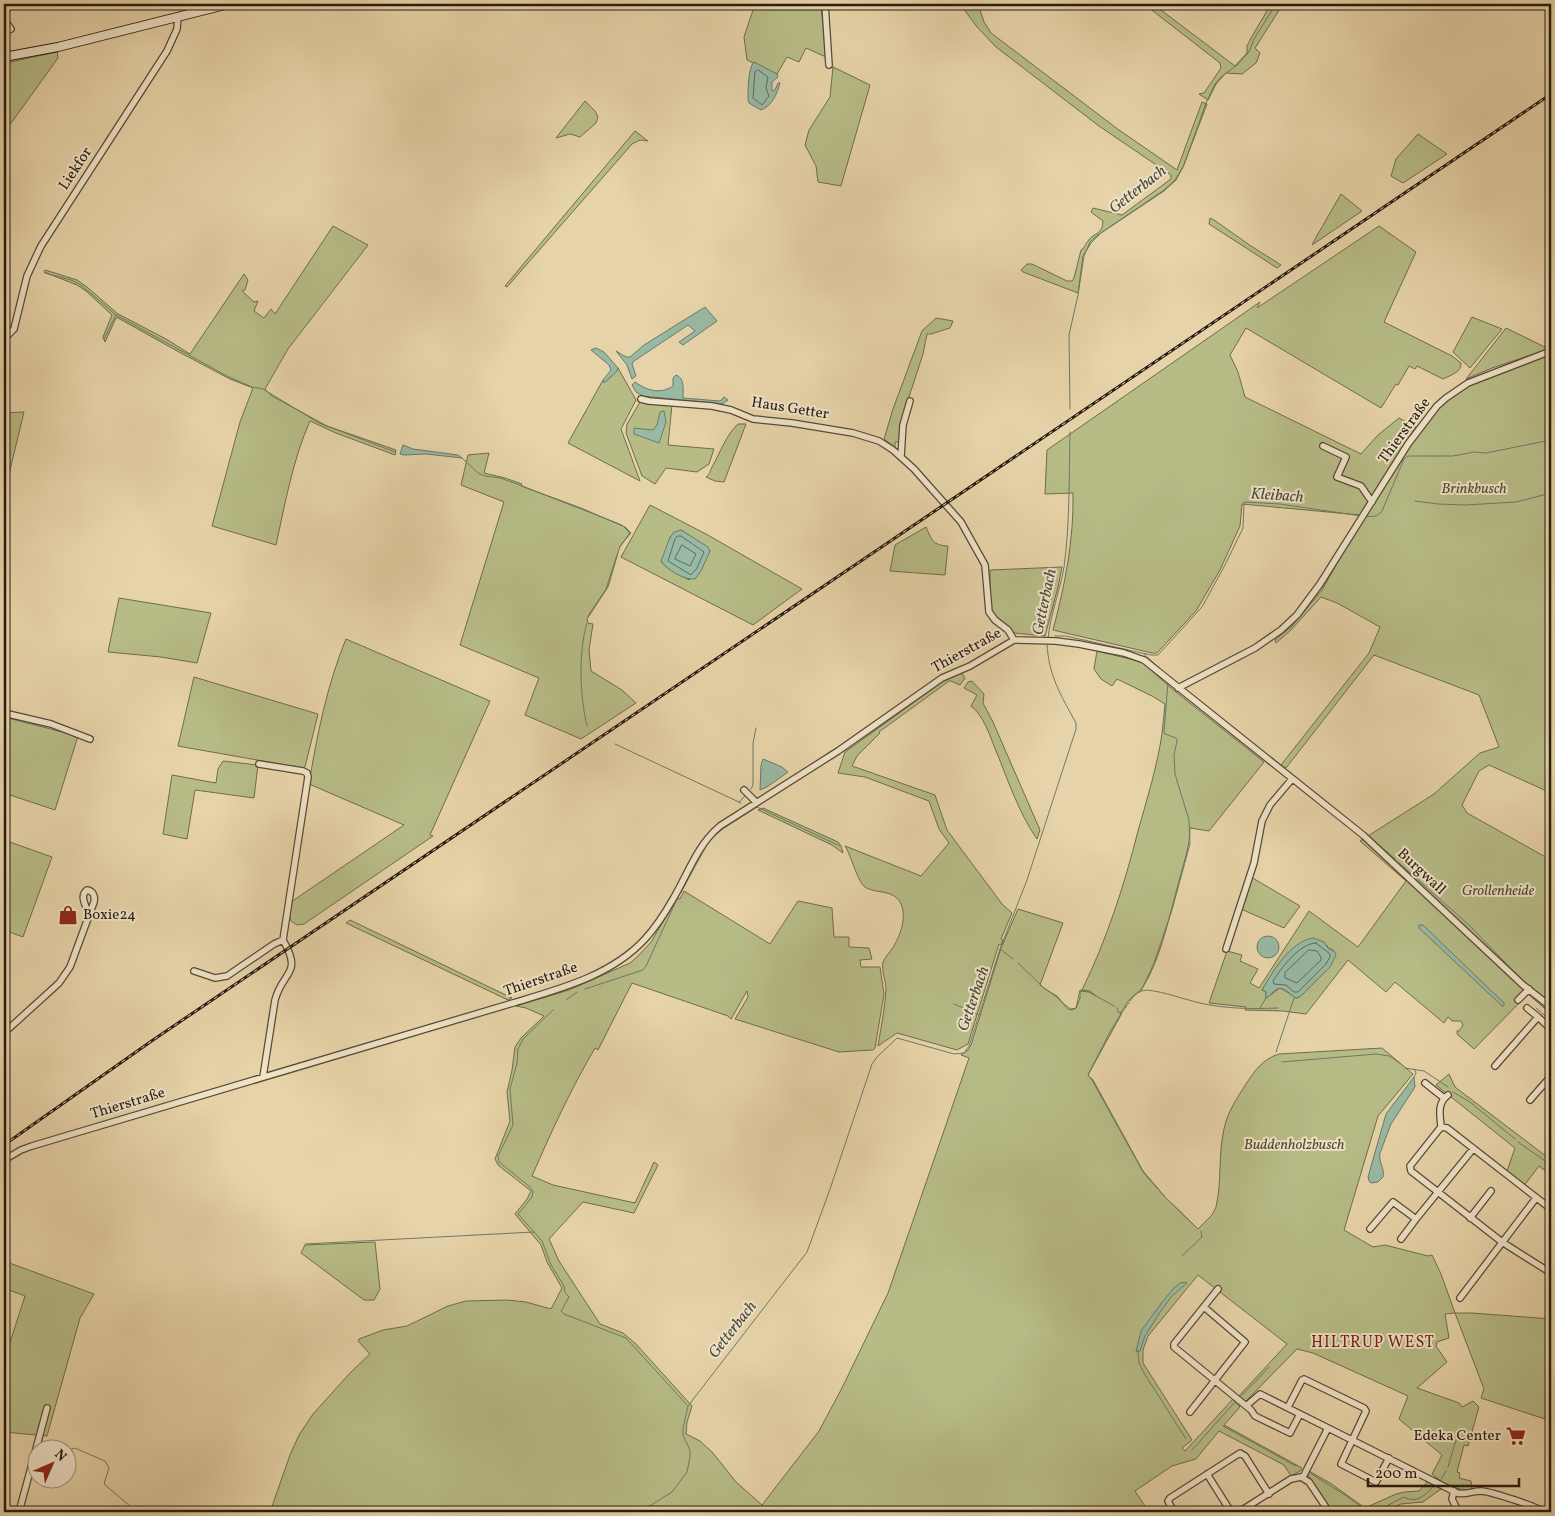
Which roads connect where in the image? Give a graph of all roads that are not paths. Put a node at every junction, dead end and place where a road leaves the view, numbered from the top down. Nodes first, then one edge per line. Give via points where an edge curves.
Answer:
1 (229, 4) edge
2 (826, 4) edge
3 (178, 17) junction
4 (4, 19) edge
5 (11, 28) dead end
6 (8, 55) edge
7 (829, 65) dead end
8 (4, 339) edge
9 (1551, 351) edge
10 (641, 399) dead end
11 (910, 401) dead end
12 (1323, 446) dead end
13 (901, 456) junction
14 (1372, 502) junction
15 (1014, 640) junction
16 (1178, 688) junction
17 (4, 713) edge
18 (90, 739) dead end
19 (258, 764) dead end
20 (1292, 779) junction
21 (744, 790) dead end
22 (756, 802) junction
23 (89, 914) dead end
24 (283, 940) junction
25 (1226, 949) dead end
26 (194, 971) dead end
27 (1529, 989) junction
28 (1518, 1000) dead end
29 (1551, 1007) edge
30 (1527, 1008) dead end
31 (1538, 1017) junction
32 (1551, 1029) edge
33 (4, 1033) edge
34 (1496, 1066) dead end
35 (1551, 1076) edge
36 (263, 1077) junction
37 (1425, 1083) dead end
38 (1530, 1100) dead end
39 (1441, 1127) junction
40 (1473, 1149) junction
41 (4, 1160) edge
42 (1491, 1191) dead end
43 (1438, 1193) junction
44 (1536, 1198) junction
45 (1551, 1209) edge
46 (1470, 1218) junction
47 (1416, 1220) junction
48 (1370, 1229) dead end
49 (1401, 1239) dead end
50 (1502, 1242) junction
51 (1551, 1273) edge
52 (1218, 1288) dead end
53 (1460, 1298) dead end
54 (1204, 1307) junction
55 (1215, 1381) junction
56 (1246, 1406) junction
57 (1288, 1407) junction
58 (47, 1408) dead end
59 (1190, 1412) dead end
60 (1300, 1414) junction
61 (1328, 1428) junction
62 (1352, 1440) junction
63 (1389, 1458) junction
64 (1207, 1474) junction
65 (1303, 1477) junction
66 (1454, 1491) junction
67 (1269, 1494) junction
68 (1456, 1511) edge
69 (19, 1512) edge
70 (1174, 1512) edge
71 (1231, 1512) edge
72 (1239, 1512) edge
73 (1329, 1512) edge
74 (1544, 1512) edge

1 - 3 main road
2 - 7 street
3 - 6 main road via 58,47
3 - 8 street, Liekfor via 177,29 167,51 41,246 28,276 14,329
4 - 5 street
9 - 14 street, Thierstraße via 1468,383 1446,398 1421,425
10 - 13 street, Haus Getter via 712,406 753,419 852,432 879,441
11 - 13 street via 903,424
12 - 14 street via 1346,457 1337,477 1361,486
13 - 15 street, Haus Getter via 952,511 971,538 985,565 989,612
14 - 16 street, Thierstraße via 1306,604 1289,623 1256,648
15 - 16 street, Thierstraße via 1052,640 1136,656
15 - 22 street, Thierstraße via 942,678 838,751
16 - 20 street, Burgwall
17 - 18 street via 51,724
19 - 24 street via 307,773 308,777
20 - 25 street via 1270,805 1262,821 1254,863
20 - 27 street, Burgwall via 1363,835
21 - 22 street
22 - 36 street, Thierstraße via 708,837 657,925 638,946 608,967 522,1001
23 - 33 street via 65,975
24 - 26 street via 228,976 215,978
24 - 36 street via 292,957 292,966 275,1000
27 - 28 street
27 - 29 street, Burgwall
30 - 31 street
31 - 32 street
31 - 34 street
35 - 38 street
36 - 41 street, Thierstraße via 32,1146
37 - 39 street via 1446,1096 1439,1109
39 - 40 street via 1447,1128
39 - 43 street via 1409,1169
40 - 43 street
40 - 44 street
42 - 46 street
43 - 46 street
43 - 47 street
44 - 45 street
44 - 50 street
46 - 50 street
47 - 48 street via 1393,1202
47 - 49 street
50 - 51 street
50 - 53 street
52 - 54 street
54 - 55 street via 1245,1342
54 - 55 street via 1173,1346
55 - 56 street
55 - 59 street
56 - 57 street via 1260,1394
56 - 60 street via 1255,1416 1290,1433
57 - 60 street
57 - 62 street via 1304,1379 1364,1408 1366,1411
58 - 69 street
60 - 61 street
61 - 62 street
61 - 65 street
62 - 63 street
62 - 63 street via 1341,1462 1344,1467 1376,1482
63 - 66 street
64 - 67 street via 1241,1453
64 - 70 street via 1169,1499
64 - 71 street
65 - 67 street via 1291,1479
65 - 73 street
66 - 68 street via 1452,1499
66 - 74 street via 1463,1494 1487,1492
67 - 72 street

